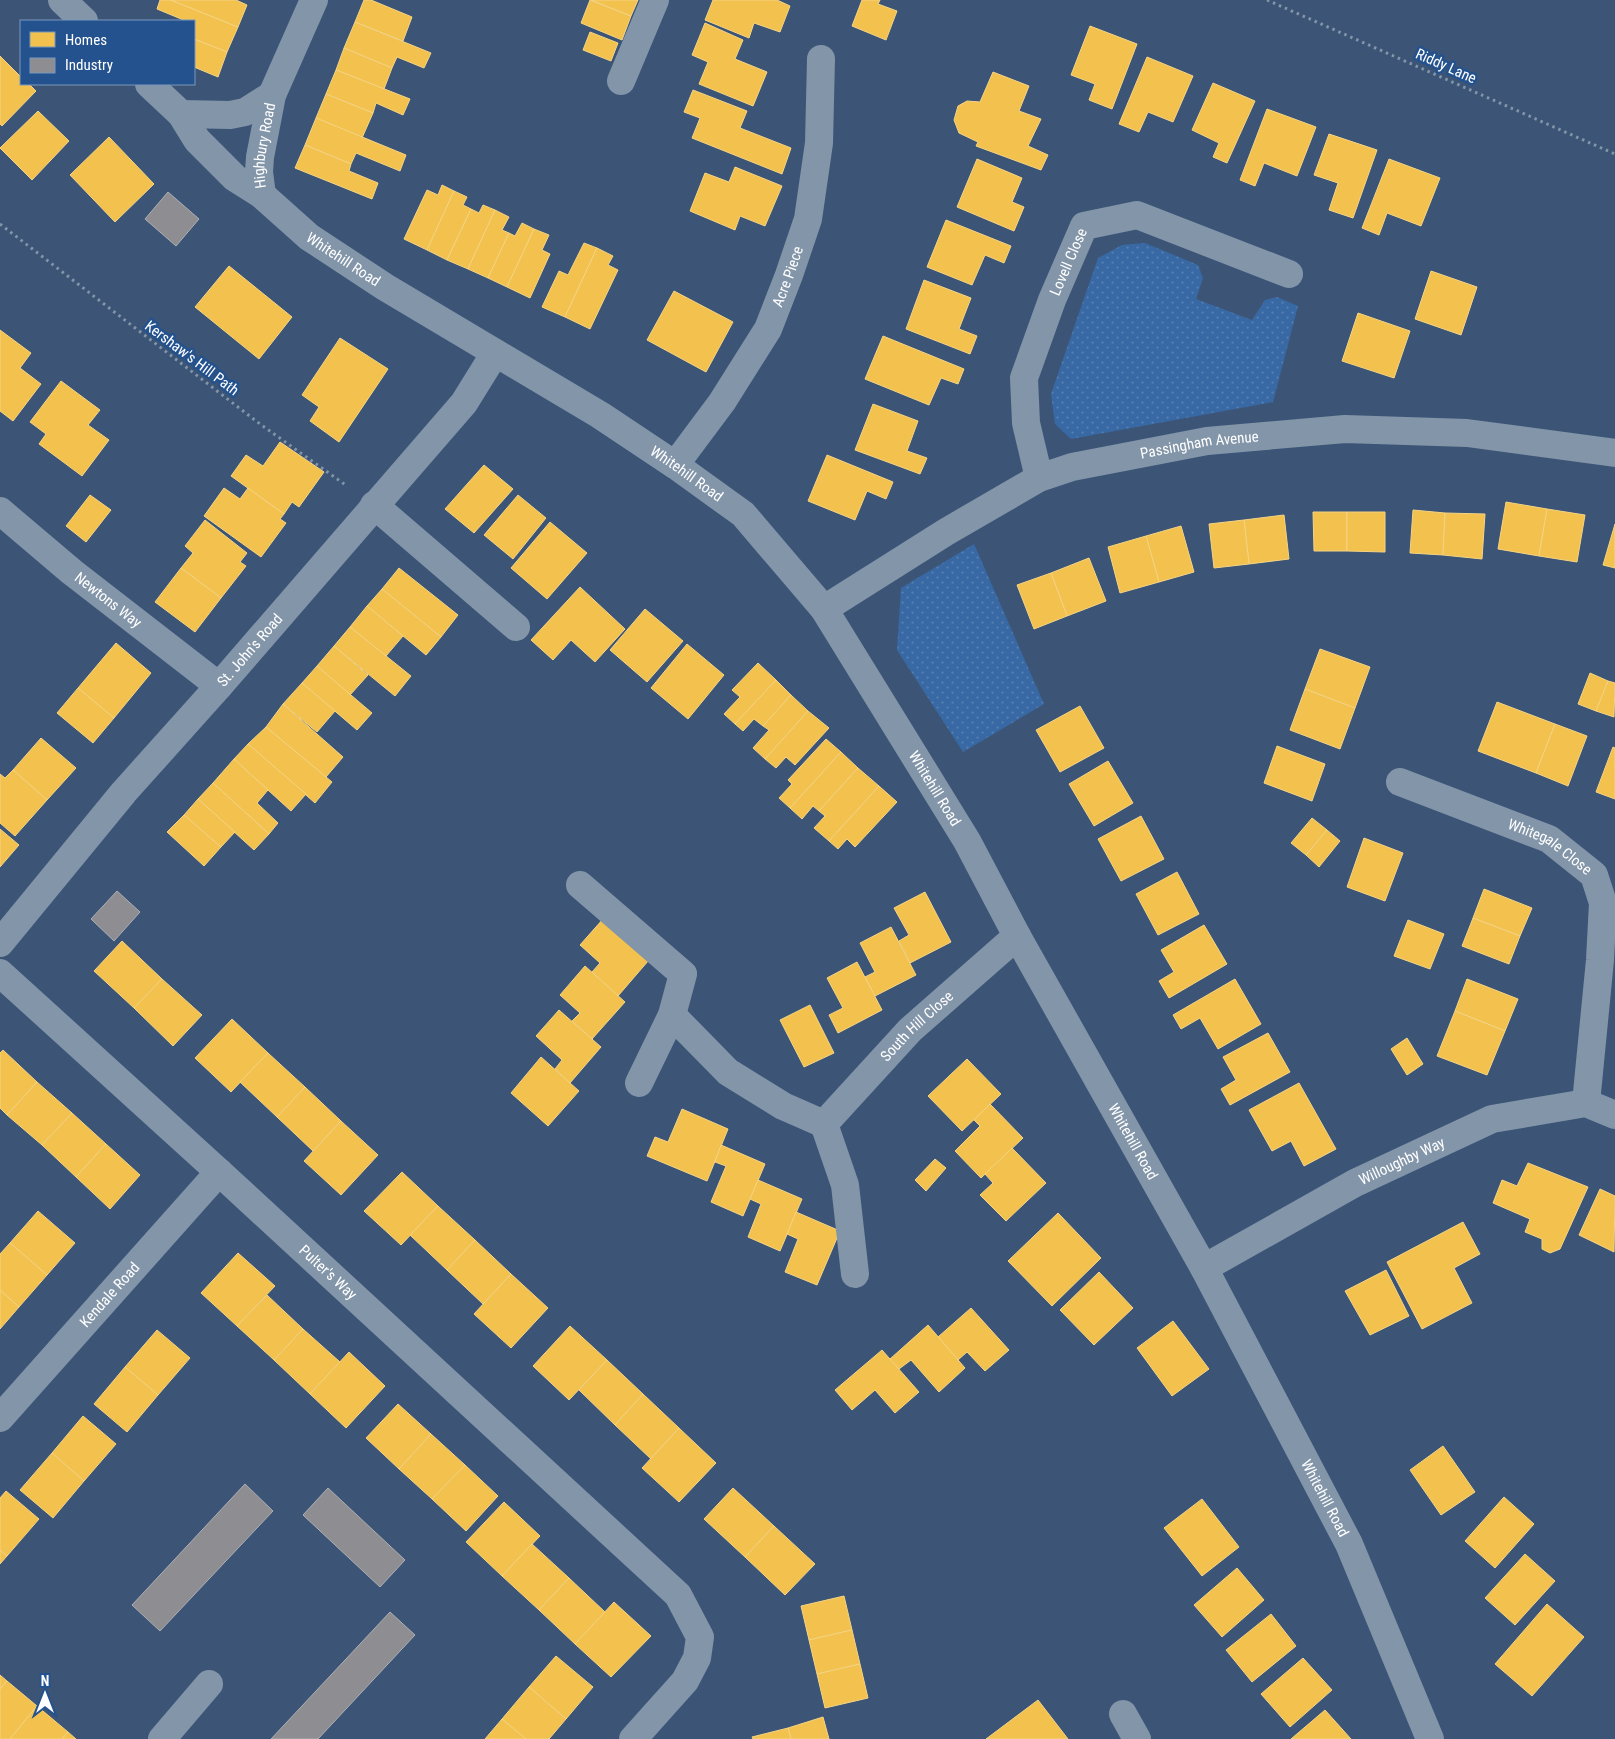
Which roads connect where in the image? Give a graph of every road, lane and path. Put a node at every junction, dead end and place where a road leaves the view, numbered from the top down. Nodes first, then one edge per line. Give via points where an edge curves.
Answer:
1 (62, 0) edge
2 (314, 0) edge
3 (655, 0) edge
4 (1266, 0) edge
5 (83, 20) edge
6 (821, 59) dead end
7 (621, 81) dead end
8 (150, 85) edge
9 (272, 95) junction
10 (181, 114) junction
11 (1615, 154) edge
12 (262, 195) junction
13 (0, 224) edge
14 (1289, 274) dead end
15 (495, 353) junction
16 (1615, 452) edge
17 (675, 465) junction
18 (1038, 478) junction
19 (374, 505) junction
20 (0, 511) edge
21 (824, 609) junction
22 (516, 627) dead end
23 (219, 686) junction
24 (1400, 782) dead end
25 (580, 885) dead end
26 (1017, 936) junction
27 (0, 943) edge
28 (0, 973) edge
29 (672, 1015) junction
30 (639, 1083) dead end
31 (1586, 1104) junction
32 (1615, 1115) edge
33 (824, 1124) junction
34 (219, 1172) junction
35 (1204, 1268) junction
36 (855, 1274) dead end
37 (0, 1418) edge
38 (209, 1684) dead end
39 (1122, 1714) dead end
40 (162, 1739) edge
41 (633, 1739) edge
42 (1137, 1739) edge
43 (1430, 1739) edge

1 - 5 street
2 - 9 street, Highbury Road
3 - 7 street
4 - 11 path, Riddy Lane
6 - 17 street, Acre Piece via 819,143 808,219 788,275 768,329 722,402
8 - 10 street, Whitehill Road
9 - 10 street, Highbury Road via 245,112 230,115
9 - 12 street, Highbury Road via 260,156
10 - 12 street, Whitehill Road via 197,140 235,178
12 - 15 street, Whitehill Road via 309,237
13 - 19 path, Kershaw's Hill Path via 252,418
14 - 18 street, Lovell Close via 1137,215 1084,226 1052,300 1024,378 1026,423
15 - 17 street, Whitehill Road via 600,415
15 - 19 street, St. John's Road via 464,404
16 - 18 street, Passingham Avenue via 1468,433 1344,429 1207,441 1072,467
17 - 21 street, Whitehill Road via 743,514
18 - 21 street, Passingham Avenue
19 - 22 street
19 - 23 street, St. John's Road
20 - 23 street, Newtons Way via 72,572
21 - 26 street, Whitehill Road via 967,842
23 - 27 street, St. John's Road via 124,792
24 - 31 street, Whitegale Close via 1549,840 1594,875 1603,903
25 - 29 street via 683,974
26 - 33 street, South Hill Close via 910,1030
26 - 35 street, Whitehill Road
28 - 34 street, Pulter's Way
29 - 30 street
29 - 33 street via 728,1072 783,1106
31 - 32 street, Willoughby Way
31 - 35 street, Willoughby Way via 1492,1119 1356,1183
33 - 36 street via 845,1185
34 - 37 street, Kendale Road
34 - 41 street, Pulter's Way via 678,1595 700,1637 697,1658 685,1681
35 - 43 street, Whitehill Road via 1349,1544
38 - 40 street
39 - 42 street

